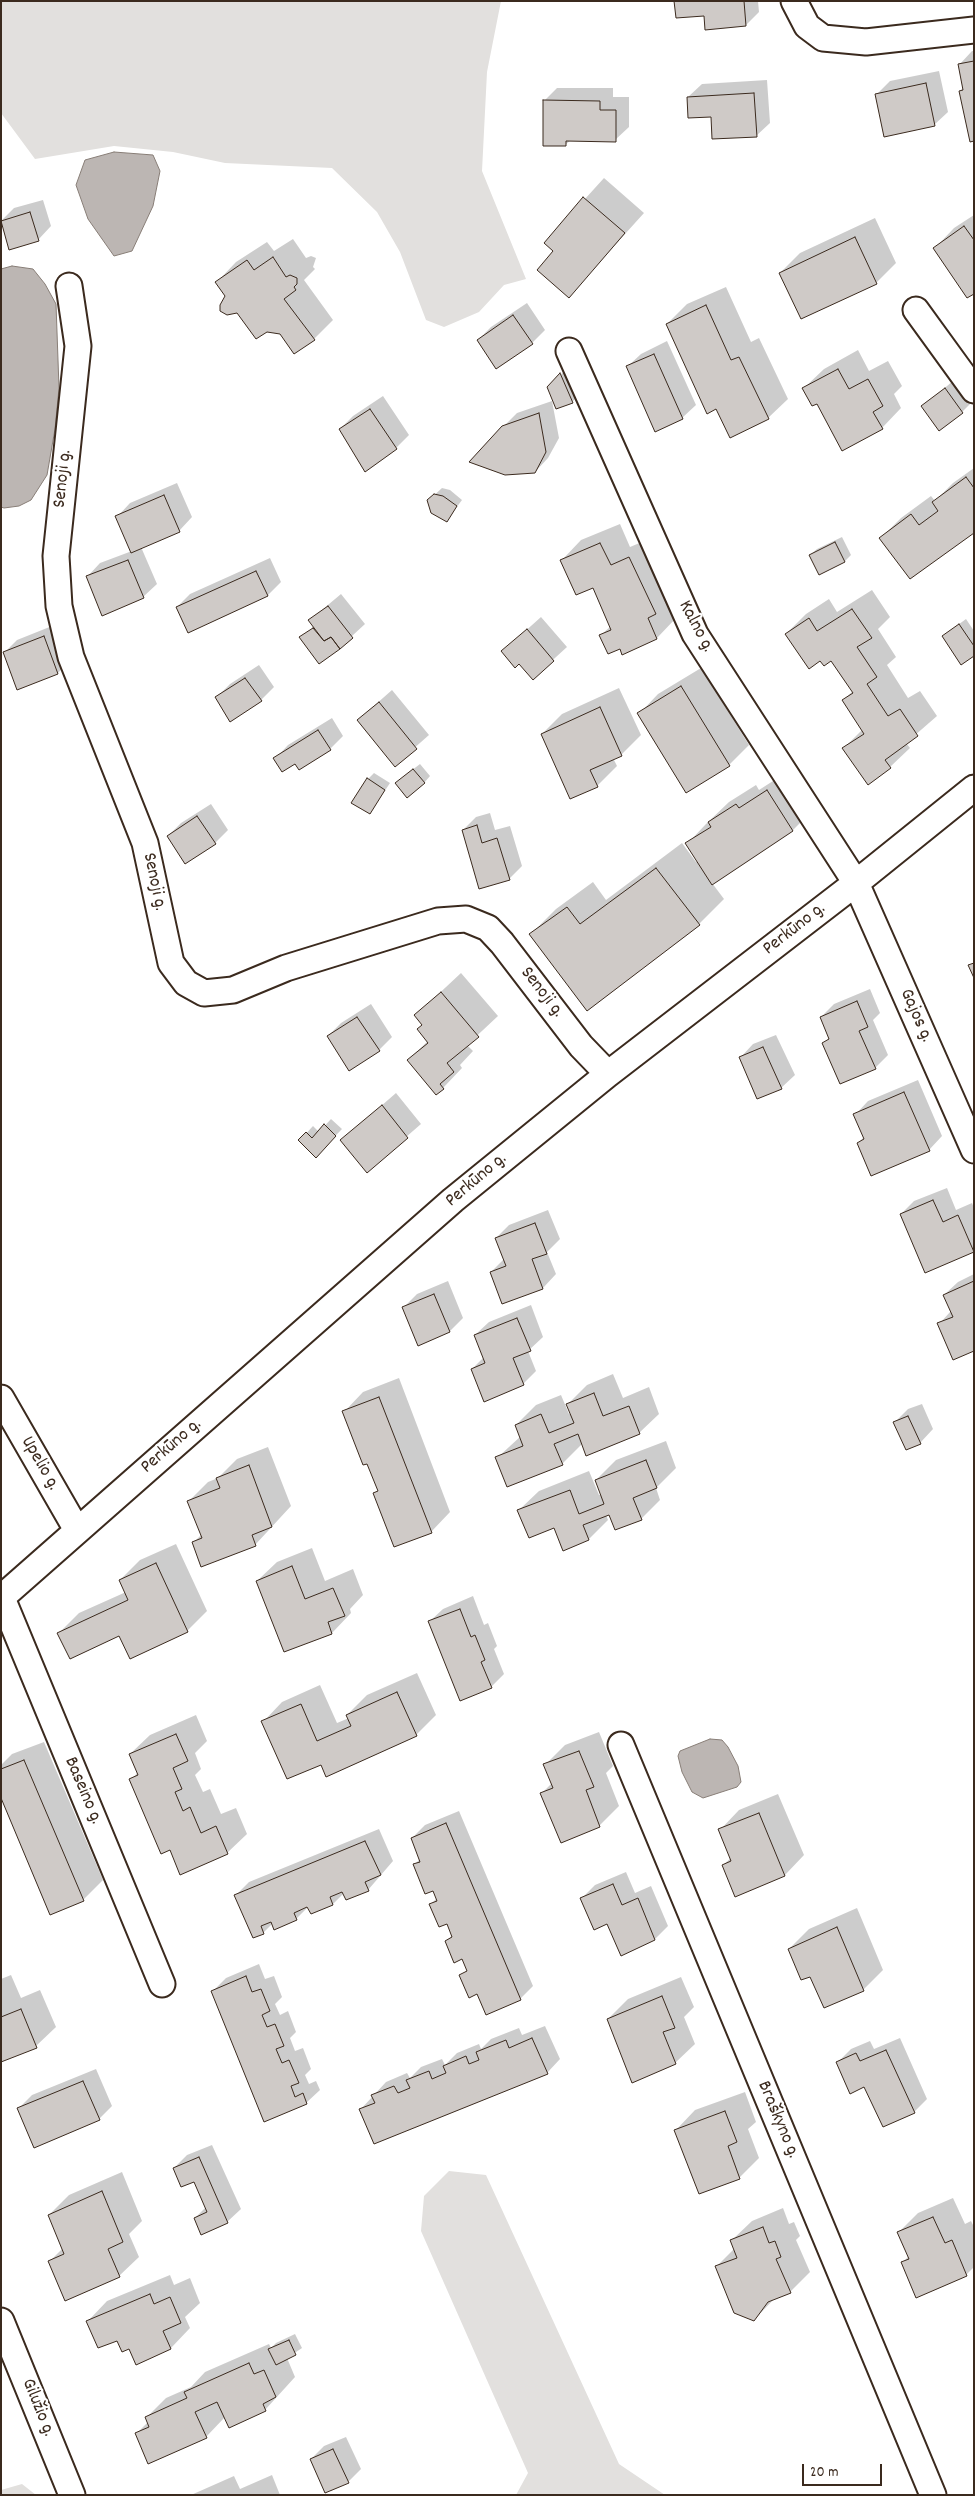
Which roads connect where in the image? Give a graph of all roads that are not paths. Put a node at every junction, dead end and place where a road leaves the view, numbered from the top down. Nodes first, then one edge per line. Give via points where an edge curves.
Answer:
1 (794, 1) edge
2 (974, 30) edge
3 (69, 286) dead end
4 (916, 310) dead end
5 (569, 351) dead end
6 (974, 390) edge
7 (974, 788) edge
8 (856, 883) junction
9 (608, 1074) junction
10 (974, 1150) edge
11 (1, 1398) edge
12 (77, 1530) junction
13 (2, 1598) edge
14 (622, 1745) dead end
15 (162, 1984) dead end
16 (1, 2321) edge
17 (72, 2495) edge
18 (933, 2495) edge

1 - 2 street via 807,26 824,38 866,42
3 - 9 street, Senoji g. via 78,346 56,556 59,606 71,658 144,842 171,963 186,983 204,993 233,990 286,968 429,924 466,919 488,928 502,943 581,1046
4 - 6 street
5 - 8 street, Kalno g. via 695,634
7 - 8 street, Perkūno g.
8 - 9 street, Perkūno g.
8 - 10 street, Gajos g.
9 - 12 street, Perkūno g. via 454,1200
11 - 12 street, Upelio g.
12 - 13 street, Perkūno g.
13 - 15 street, Baseino g.
14 - 18 street, Braškyno g.
16 - 17 street, Gilužio g.

